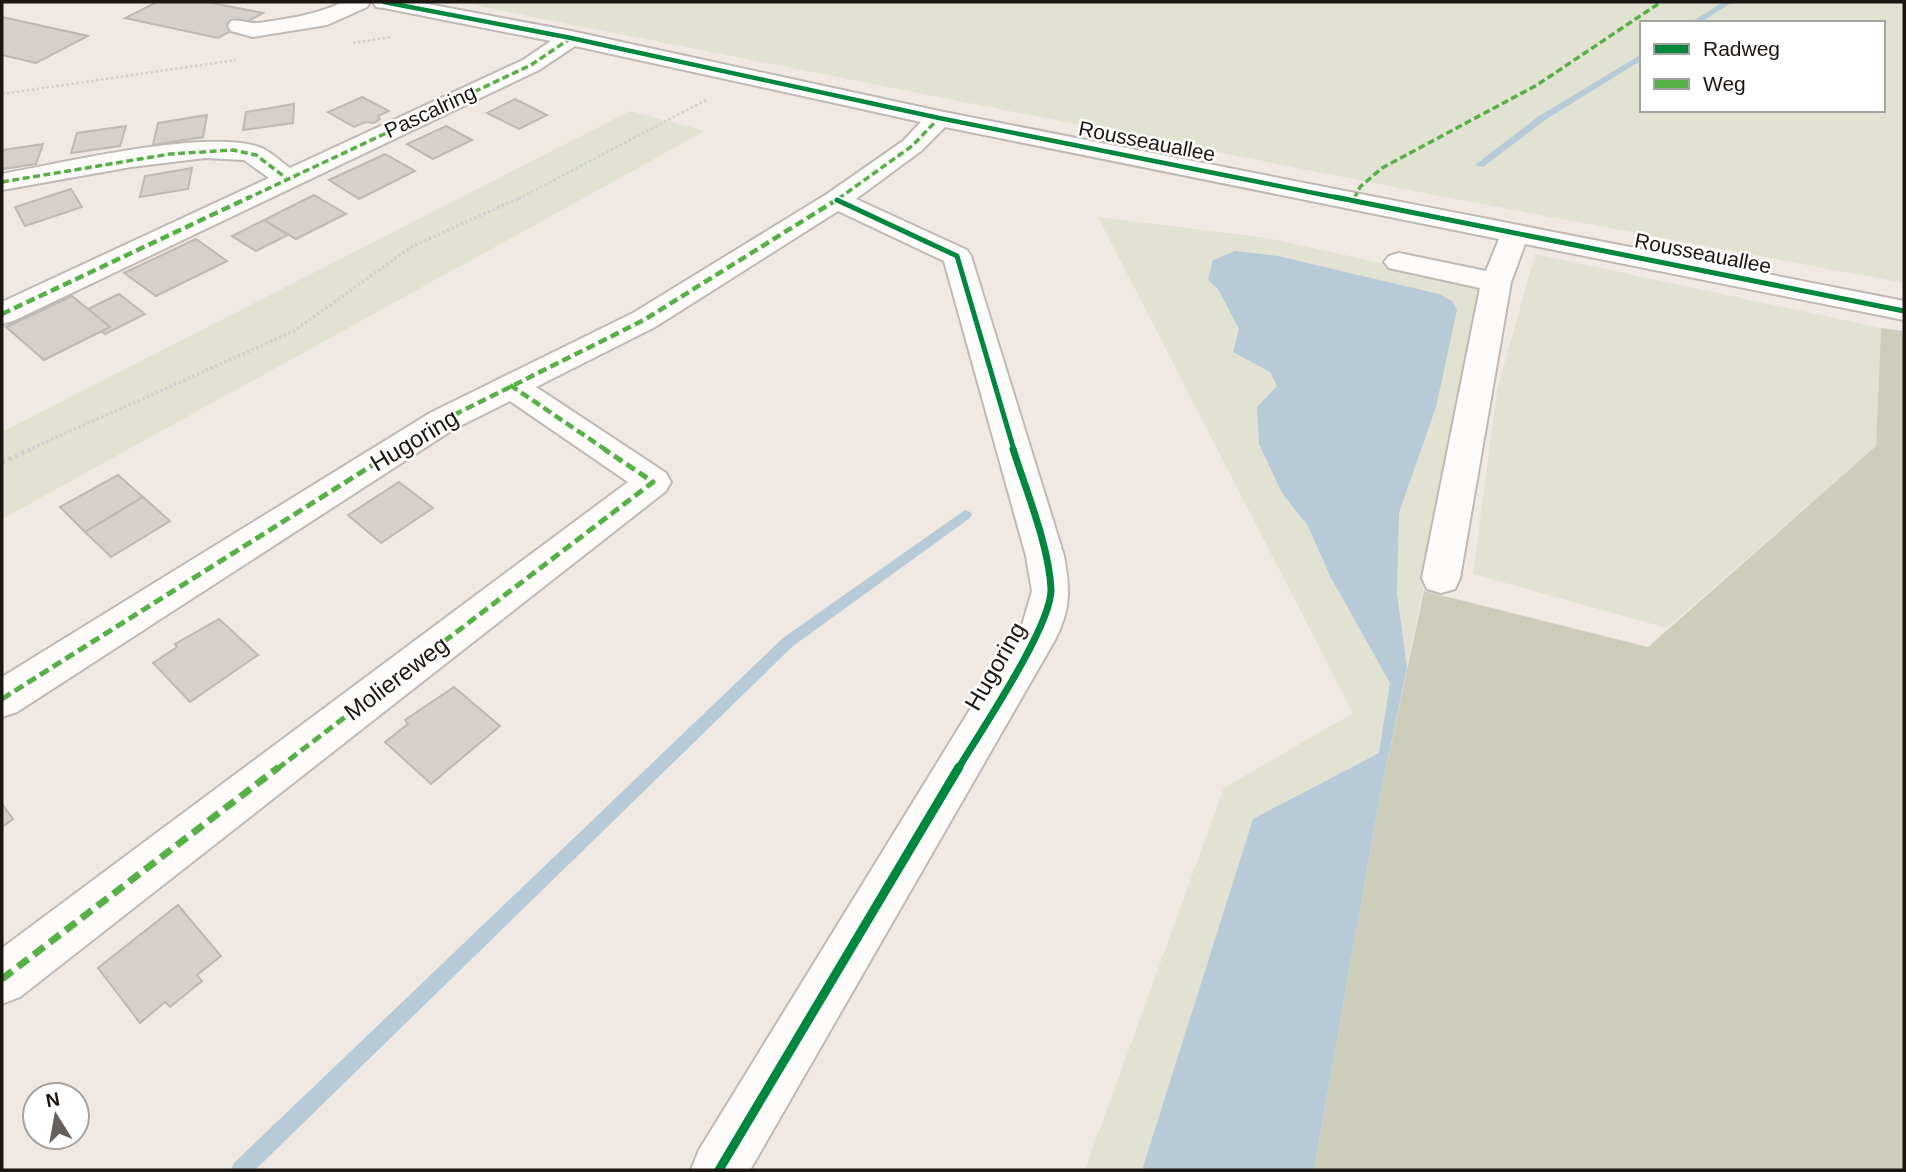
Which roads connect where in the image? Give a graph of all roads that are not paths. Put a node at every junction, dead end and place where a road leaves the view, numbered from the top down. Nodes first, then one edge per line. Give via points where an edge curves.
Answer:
1 (359, 2) edge
2 (384, 2) edge
3 (239, 26) dead end
4 (571, 38) junction
5 (939, 118) junction
6 (286, 178) junction
7 (2, 182) edge
8 (837, 200) junction
9 (1516, 232) junction
10 (1399, 262) dead end
11 (1496, 282) junction
12 (1904, 311) edge
13 (2, 314) edge
14 (510, 386) junction
15 (1441, 578) dead end
16 (2, 698) edge
17 (2, 979) edge
18 (719, 1170) edge

1 - 3 street via 327,18 253,30
2 - 4 street, Rousseauallee
4 - 5 street, Rousseauallee
4 - 6 street, Pascalring via 531,65
5 - 8 street, Hugoring via 912,146
5 - 9 street, Rousseauallee
6 - 7 street via 250,152 227,149
6 - 13 street, Pascalring
8 - 14 street, Hugoring via 643,320
8 - 18 street, Hugoring via 957,256 1045,556 1051,591 1041,629
9 - 11 street
9 - 12 street, Rousseauallee
10 - 11 street
11 - 15 street
14 - 16 street, Hugoring via 442,421
14 - 17 street, Moliereweg via 653,482

